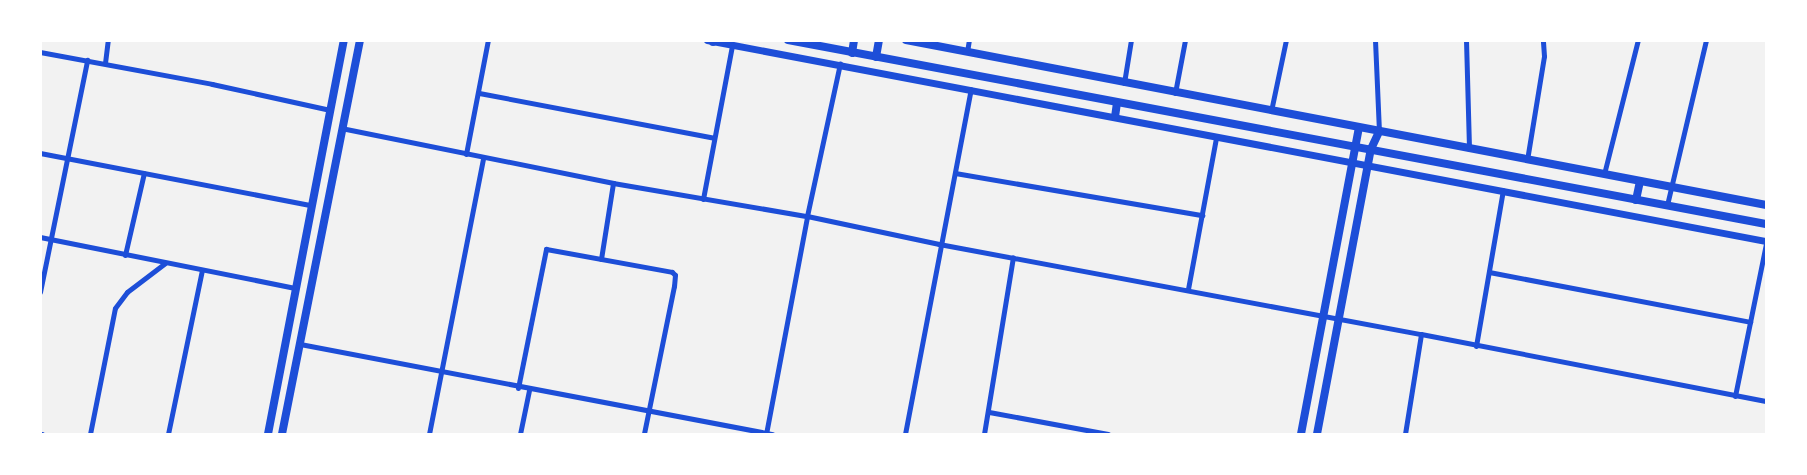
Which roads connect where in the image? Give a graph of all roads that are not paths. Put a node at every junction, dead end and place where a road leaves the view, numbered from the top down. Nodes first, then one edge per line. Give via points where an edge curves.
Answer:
1 (108, 40) edge
2 (344, 40) edge
3 (360, 40) edge
4 (488, 40) edge
5 (788, 40) edge
6 (854, 40) edge
7 (879, 40) edge
8 (906, 40) edge
9 (969, 40) edge
10 (1131, 40) edge
11 (1185, 40) edge
12 (1286, 40) edge
13 (1375, 40) edge
14 (1466, 40) edge
15 (1543, 40) edge
16 (1638, 40) edge
17 (1706, 40) edge
18 (711, 41) edge
19 (732, 45) junction
20 (40, 52) edge
21 (852, 52) junction
22 (967, 52) junction
23 (876, 57) junction
24 (87, 60) junction
25 (105, 63) junction
26 (840, 64) junction
27 (1124, 83) junction
28 (971, 89) junction
29 (479, 93) junction
30 (1175, 93) junction
31 (1117, 103) junction
32 (330, 110) junction
33 (1271, 111) junction
34 (1115, 117) junction
35 (341, 128) junction
36 (1359, 128) junction
37 (1379, 132) junction
38 (714, 138) junction
39 (1216, 138) junction
40 (1356, 147) junction
41 (1371, 149) junction
42 (1469, 149) junction
43 (40, 153) edge
44 (466, 154) junction
45 (483, 158) junction
46 (67, 160) junction
47 (1527, 160) junction
48 (1353, 162) junction
49 (1369, 165) junction
50 (144, 173) junction
51 (955, 173) junction
52 (1604, 174) junction
53 (1640, 181) junction
54 (613, 183) junction
55 (1671, 187) junction
56 (1503, 190) junction
57 (703, 199) junction
58 (1636, 200) junction
59 (311, 205) junction
60 (1767, 205) edge
61 (1667, 206) junction
62 (1202, 215) junction
63 (807, 216) junction
64 (1767, 224) edge
65 (40, 237) edge
66 (50, 238) junction
67 (1767, 242) edge
68 (939, 244) junction
69 (125, 255) junction
70 (1013, 257) junction
71 (601, 259) junction
72 (165, 262) junction
73 (202, 270) junction
74 (1490, 272) junction
75 (295, 288) junction
76 (1188, 289) junction
77 (40, 292) edge
78 (1323, 317) junction
79 (1339, 319) junction
80 (1750, 322) junction
81 (1421, 334) junction
82 (299, 344) junction
83 (1476, 346) junction
84 (441, 373) junction
85 (518, 388) junction
86 (530, 390) junction
87 (1735, 396) junction
88 (1767, 401) edge
89 (649, 412) junction
90 (988, 412) junction
91 (768, 434) edge
92 (90, 435) edge
93 (168, 435) edge
94 (268, 435) edge
95 (282, 435) edge
96 (429, 435) edge
97 (520, 435) edge
98 (644, 435) edge
99 (905, 435) edge
100 (984, 435) edge
101 (1108, 435) edge
102 (1301, 435) edge
103 (1317, 435) edge
104 (1405, 435) edge

1 - 25 street
2 - 32 main road
3 - 35 main road
4 - 29 street
5 - 21 main road
6 - 21 main road
7 - 23 main road
8 - 22 main road
9 - 22 street
10 - 27 street
11 - 30 street
12 - 33 street
13 - 37 street
14 - 42 street
15 - 47 street via 1544,56
16 - 52 street
17 - 55 street
18 - 19 street
19 - 26 street
19 - 38 street
20 - 24 street
21 - 23 main road
22 - 27 main road
23 - 31 main road
24 - 25 street
24 - 46 street
25 - 32 street
26 - 28 street
26 - 63 street
27 - 30 main road
28 - 34 street
28 - 51 street
29 - 38 street
29 - 44 street
30 - 33 main road
31 - 34 main road
31 - 40 main road
32 - 59 main road
33 - 36 main road
34 - 39 street
35 - 44 street
35 - 82 main road
36 - 37 main road
36 - 40 main road
37 - 41 main road
37 - 42 main road
38 - 57 street
39 - 48 street
39 - 62 street
40 - 41 main road
40 - 48 main road
41 - 49 main road
41 - 58 main road
42 - 47 main road
43 - 46 street
44 - 45 street
45 - 54 street
45 - 84 street
46 - 50 street
46 - 66 street
47 - 52 main road
48 - 49 street
48 - 78 main road
49 - 56 street
49 - 79 main road
50 - 59 street
50 - 69 street
51 - 62 street
51 - 68 street
52 - 53 main road
53 - 55 main road
53 - 58 main road
54 - 57 street
54 - 71 street
55 - 60 main road
55 - 61 street
56 - 67 street
56 - 74 street
57 - 63 street
58 - 61 main road
59 - 75 main road
61 - 64 main road
62 - 76 street
63 - 68 street
63 - 91 street
65 - 66 street
66 - 69 street
66 - 77 street
67 - 80 street
68 - 70 street
68 - 99 street
69 - 72 street
70 - 76 street
70 - 90 street
71 - 85 street via 548,248 544,252
71 - 89 street via 675,275
72 - 73 street
72 - 92 street via 127,292 115,308
73 - 75 street
73 - 93 street
74 - 80 street
74 - 83 street
75 - 94 main road
76 - 78 street
78 - 79 street
78 - 102 main road
79 - 81 street
79 - 103 main road
80 - 87 street
81 - 83 street
81 - 104 street
82 - 84 street
82 - 95 main road
83 - 87 street
84 - 85 street
84 - 96 street
85 - 86 street
86 - 89 street
86 - 97 street
87 - 88 street
89 - 91 street
89 - 98 street
90 - 100 street
90 - 101 street

